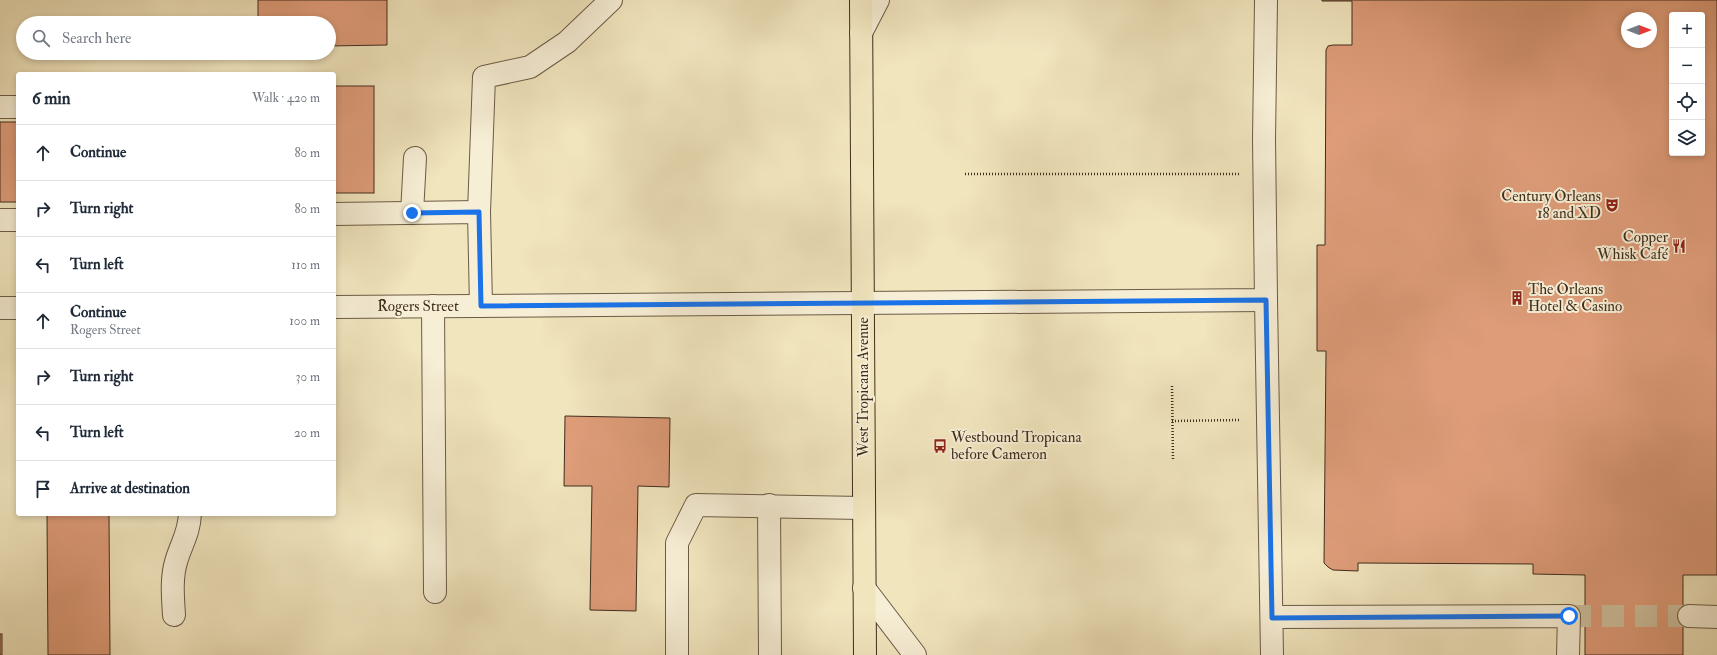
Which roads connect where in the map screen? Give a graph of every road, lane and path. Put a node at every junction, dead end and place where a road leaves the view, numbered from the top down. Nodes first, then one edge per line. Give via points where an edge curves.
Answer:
1 (611, 0) edge
2 (861, 0) edge
3 (878, 0) edge
4 (1266, 0) edge
5 (861, 33) junction
6 (0, 107) edge
7 (16, 107) edge
8 (415, 158) dead end
9 (965, 174) dead end
10 (1243, 174) dead end
11 (479, 212) junction
12 (412, 213) junction
13 (336, 214) edge
14 (0, 220) edge
15 (16, 220) edge
16 (1266, 300) junction
17 (862, 303) junction
18 (433, 306) junction
19 (481, 306) junction
20 (336, 307) edge
21 (0, 308) edge
22 (16, 308) edge
23 (1172, 386) dead end
24 (1240, 420) dead end
25 (1172, 421) junction
26 (1173, 461) dead end
27 (769, 505) junction
28 (863, 508) junction
29 (190, 516) edge
30 (864, 588) junction
31 (435, 592) dead end
32 (174, 616) dead end
33 (1689, 616) tunnel mouth
34 (1717, 617) edge
35 (1272, 618) junction
36 (676, 655) edge
37 (770, 655) edge
38 (864, 655) edge
39 (915, 655) edge
40 (1272, 655) edge
41 (1568, 655) edge

1 - 11 street via 567,42 530,67 484,78
2 - 5 main road, West Tropicana Avenue
3 - 5 street
4 - 16 street
5 - 17 main road, West Tropicana Avenue
6 - 7 street
8 - 12 street
9 - 10 path
11 - 12 street
11 - 19 street
12 - 13 street
14 - 15 street
16 - 17 street, Rogers Street
16 - 35 street
17 - 19 street, Rogers Street
17 - 28 main road, West Tropicana Avenue
18 - 19 street, Rogers Street
18 - 20 street, Rogers Street
18 - 31 street
21 - 22 street
23 - 25 path
24 - 25 path
25 - 26 path
27 - 28 street
27 - 36 street via 696,505 676,543
27 - 37 street
28 - 30 main road, West Tropicana Avenue
29 - 32 street via 189,529 176,563 172,585
30 - 38 main road, West Tropicana Avenue
30 - 39 street
33 - 34 street
35 - 40 street
35 - 41 street via 1569,616

